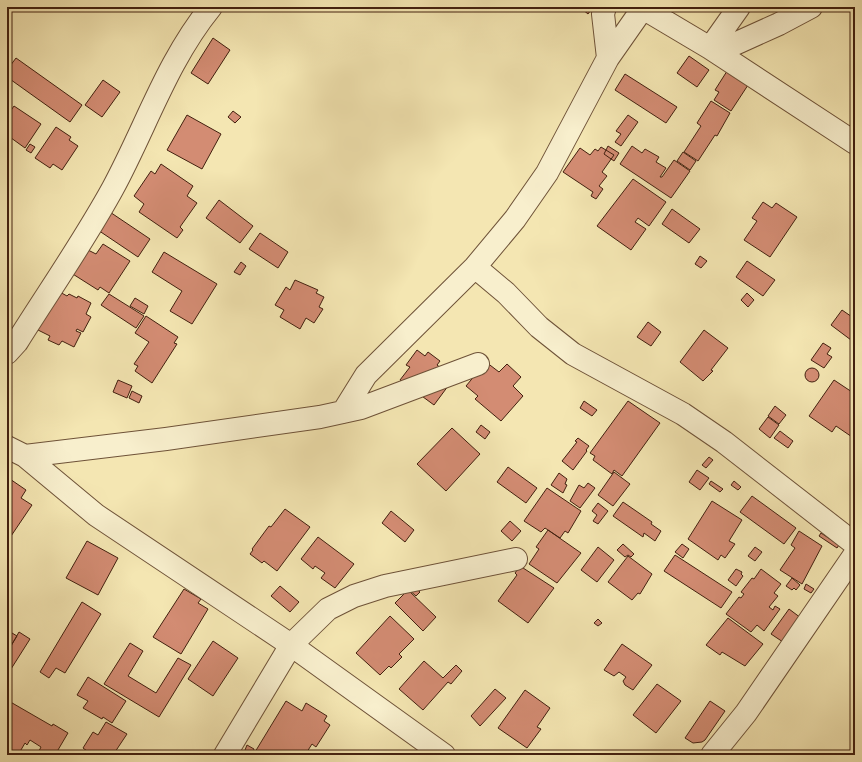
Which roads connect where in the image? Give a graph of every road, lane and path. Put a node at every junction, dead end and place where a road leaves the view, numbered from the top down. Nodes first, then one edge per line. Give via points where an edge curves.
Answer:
1 (211, 7) edge
2 (605, 7) edge
3 (739, 7) edge
4 (811, 7) edge
5 (642, 8) edge
6 (714, 50) junction
7 (608, 58) junction
8 (855, 143) edge
9 (475, 267) junction
10 (7, 353) edge
11 (478, 364) dead end
12 (343, 412) junction
13 (16, 451) edge
14 (855, 544) edge
15 (855, 554) edge
16 (516, 559) dead end
17 (291, 645) junction
18 (225, 755) edge
19 (444, 755) edge
20 (712, 755) edge

1 - 10 street via 194,28 176,59 113,188 17,342
2 - 7 street via 603,14
3 - 6 street
4 - 6 street via 778,24
5 - 6 street
5 - 7 street
6 - 8 street
7 - 9 street via 546,173 515,219
9 - 12 street via 366,375
9 - 14 street via 572,354 683,414 724,442
11 - 12 street via 361,408
12 - 13 street via 166,439
13 - 17 street via 96,515
15 - 20 street via 746,713
16 - 17 street via 385,586 354,596 328,609
17 - 18 street
17 - 19 street

